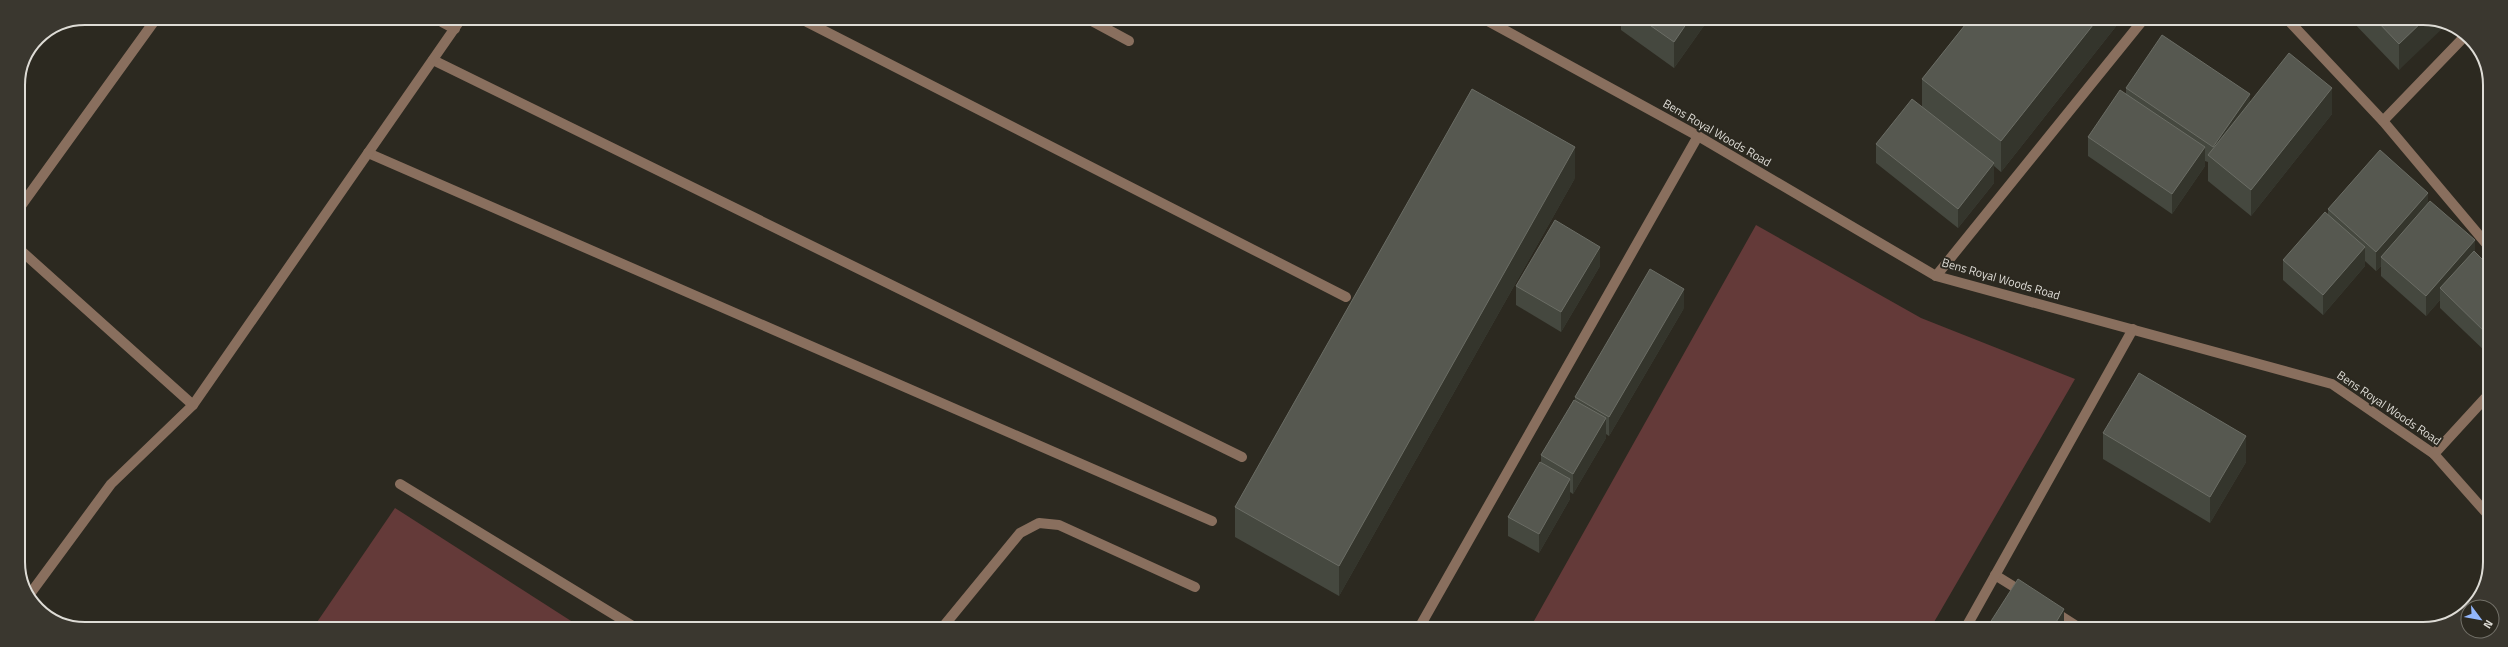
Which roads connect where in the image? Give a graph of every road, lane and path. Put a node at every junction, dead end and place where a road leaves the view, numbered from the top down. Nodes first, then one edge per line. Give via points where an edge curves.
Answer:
1 (151, 25) edge
2 (813, 25) edge
3 (1099, 25) edge
4 (1495, 25) edge
5 (2139, 25) edge
6 (2293, 25) edge
7 (457, 26) edge
8 (2462, 39) edge
9 (1129, 41) dead end
10 (433, 60) junction
11 (2383, 120) junction
12 (1698, 136) junction
13 (368, 154) junction
14 (25, 200) edge
15 (2483, 240) edge
16 (25, 254) edge
17 (1936, 276) junction
18 (1346, 297) dead end
19 (2133, 329) junction
20 (2483, 401) edge
21 (192, 405) junction
22 (2434, 454) junction
23 (1242, 456) dead end
24 (400, 484) dead end
25 (2483, 509) edge
26 (1212, 521) dead end
27 (1996, 575) junction
28 (1195, 587) dead end
29 (33, 590) edge
30 (626, 622) edge
31 (947, 622) edge
32 (1422, 622) edge
33 (1969, 622) edge
34 (2069, 622) edge

1 - 14 street
2 - 18 street
3 - 9 street
4 - 12 street, Bens Royal Woods Road
5 - 17 street
6 - 11 street
7 - 10 street
8 - 11 street
10 - 13 street
10 - 23 street
11 - 15 street
12 - 17 street, Bens Royal Woods Road
12 - 32 street
13 - 21 street
13 - 26 street
16 - 21 street
17 - 19 street, Bens Royal Woods Road
19 - 22 street, Bens Royal Woods Road via 2332,384
19 - 27 street
20 - 22 street
21 - 29 street via 111,484
22 - 25 street, Bens Royal Woods Road
24 - 30 street
27 - 33 street
27 - 34 street
28 - 31 street via 1059,525 1039,523 1020,533

